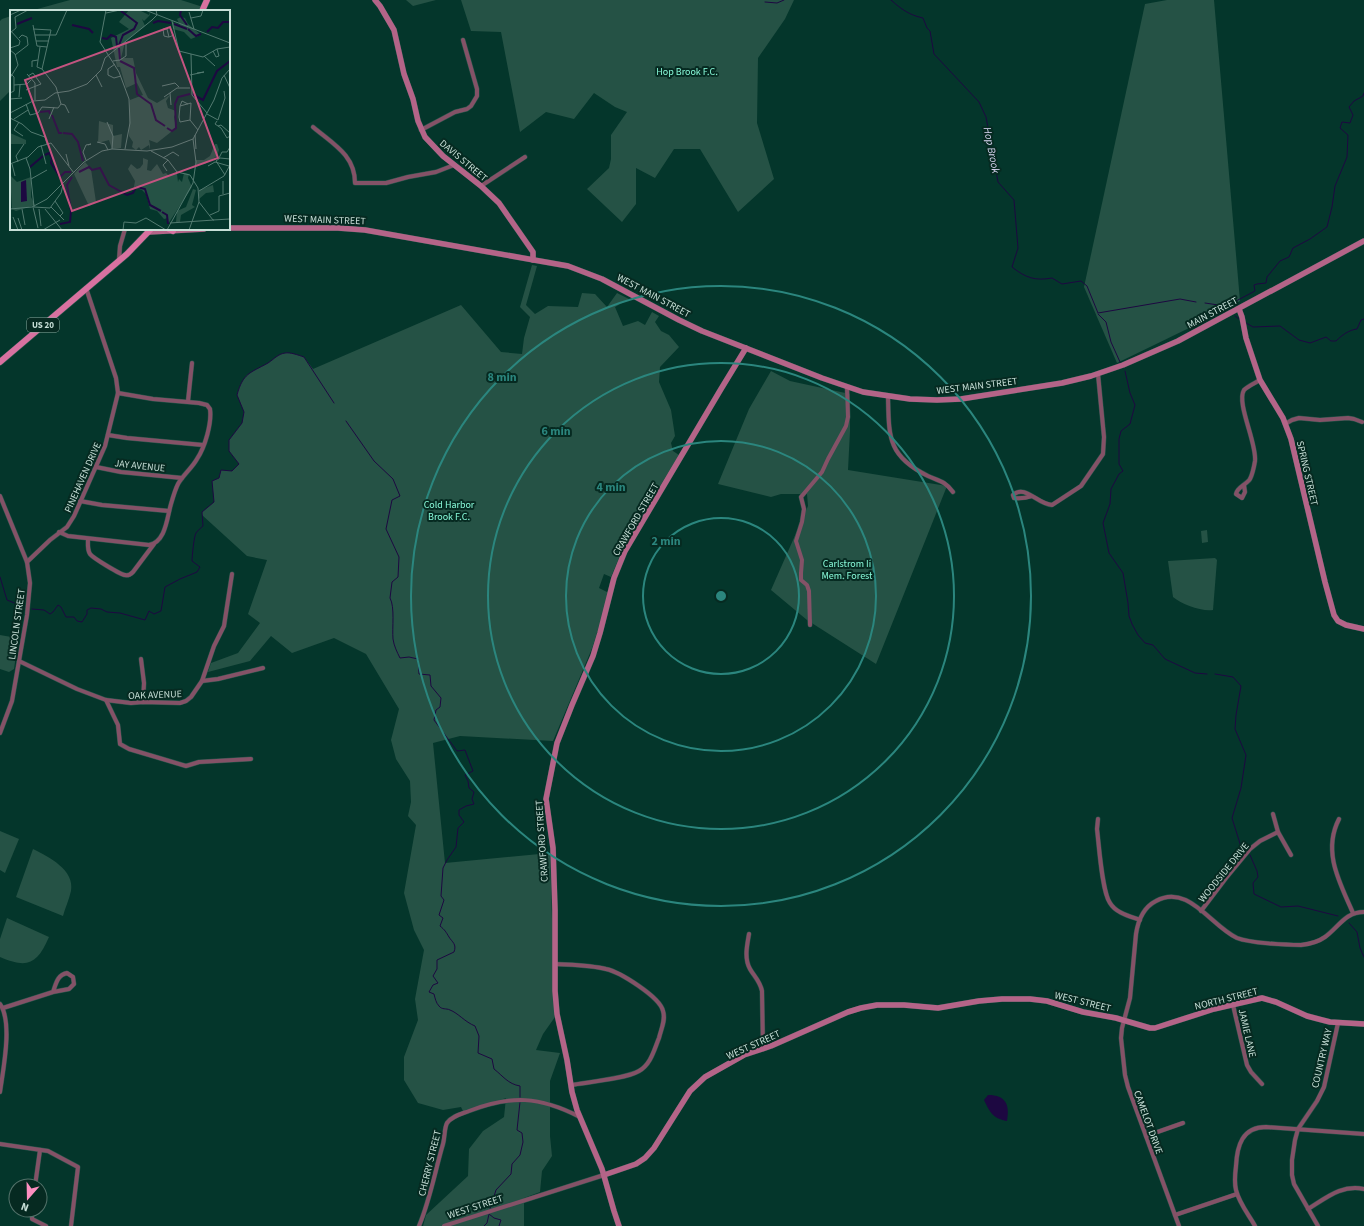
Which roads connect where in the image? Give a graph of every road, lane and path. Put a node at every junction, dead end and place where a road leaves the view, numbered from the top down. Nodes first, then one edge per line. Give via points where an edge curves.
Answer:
1 (207, 0) edge
2 (375, 0) edge
3 (202, 10) edge
4 (463, 40) dead end
5 (313, 127) dead end
6 (421, 130) junction
7 (525, 157) dead end
8 (454, 165) junction
9 (481, 186) junction
10 (230, 228) edge
11 (125, 230) edge
12 (150, 230) edge
13 (171, 230) edge
14 (1364, 237) edge
15 (1363, 242) edge
16 (119, 260) junction
17 (533, 260) junction
18 (86, 288) junction
19 (1239, 309) junction
20 (746, 348) junction
21 (0, 362) edge
22 (192, 363) dead end
23 (1098, 374) junction
24 (1260, 380) junction
25 (1062, 383) joint
26 (847, 387) junction
27 (118, 393) junction
28 (888, 396) junction
29 (188, 401) junction
30 (1362, 422) dead end
31 (1285, 424) junction
32 (108, 435) junction
33 (203, 445) junction
34 (96, 467) junction
35 (182, 478) junction
36 (1244, 485) dead end
37 (953, 492) dead end
38 (0, 496) edge
39 (1032, 496) dead end
40 (80, 501) junction
41 (169, 511) junction
42 (59, 532) junction
43 (88, 539) junction
44 (154, 544) junction
45 (27, 562) junction
46 (232, 574) dead end
47 (810, 625) dead end
48 (1364, 629) edge
49 (140, 659) dead end
50 (19, 661) junction
51 (263, 668) dead end
52 (202, 682) junction
53 (106, 700) junction
54 (144, 702) junction
55 (0, 733) edge
56 (251, 759) dead end
57 (1273, 814) dead end
58 (1098, 819) dead end
59 (1339, 819) dead end
60 (1278, 832) junction
61 (1291, 855) dead end
62 (1201, 911) junction
63 (1364, 912) edge
64 (1353, 913) junction
65 (1140, 920) junction
66 (749, 934) dead end
67 (555, 964) junction
68 (53, 992) junction
69 (1233, 1005) junction
70 (1, 1006) edge
71 (1116, 1018) joint
72 (1124, 1021) junction
73 (1338, 1023) junction
74 (1364, 1024) edge
75 (763, 1049) junction
76 (1262, 1084) dead end
77 (571, 1085) junction
78 (0, 1092) edge
79 (580, 1117) junction
80 (1184, 1123) dead end
81 (1298, 1130) junction
82 (1364, 1134) edge
83 (1146, 1136) junction
84 (0, 1144) edge
85 (40, 1150) junction
86 (604, 1175) junction
87 (36, 1178) edge
88 (1364, 1189) edge
89 (1237, 1194) junction
90 (1308, 1209) junction
91 (1175, 1215) junction
92 (32, 1218) edge
93 (46, 1226) edge
94 (72, 1226) edge
95 (419, 1226) edge
96 (444, 1226) edge
97 (619, 1226) edge
98 (1179, 1226) edge
99 (1255, 1226) edge
100 (1318, 1226) edge

1 - 3 main road
2 - 6 street, DAVIS STREET via 394,30
4 - 6 street via 477,96 467,109 455,112
5 - 8 street via 347,156 354,171 355,183 386,183 436,172
6 - 8 street, DAVIS STREET via 431,144
7 - 9 street
8 - 9 street, DAVIS STREET
9 - 17 street, DAVIS STREET via 505,211 533,252
10 - 17 street, WEST MAIN STREET via 365,230
11 - 16 street
12 - 13 street
12 - 16 main road, US 20
14 - 15 street
15 - 19 street, MAIN STREET
16 - 18 main road, US 20
17 - 20 street, WEST MAIN STREET via 568,266 597,277 679,320
18 - 21 main road, US 20
18 - 27 street, PINEHAVEN DRIVE via 114,371
19 - 23 street, MAIN STREET via 1156,351
19 - 24 street, SPRING STREET
20 - 26 street, WEST MAIN STREET
20 - 67 street, CRAWFORD STREET via 627,547 614,578 593,656 557,743 546,799 553,853
22 - 29 street
23 - 25 street, MAIN STREET
23 - 39 street via 1104,437 1103,454 1081,486 1052,506
24 - 31 street, SPRING STREET
24 - 36 street via 1247,388 1243,394 1243,406 1255,457 1250,479
25 - 28 street, WEST MAIN STREET via 952,400
26 - 28 street, WEST MAIN STREET
26 - 47 street via 846,426 822,472 801,497 804,509 796,540 802,560 801,580 809,591
27 - 29 street
27 - 32 street, PINEHAVEN DRIVE
28 - 37 street via 890,434 895,450 908,463 928,476 946,483
29 - 33 street via 209,406 210,422
30 - 31 street via 1348,418 1299,418
31 - 48 street, SPRING STREET via 1334,615 1344,624
32 - 33 street
32 - 34 street, PINEHAVEN DRIVE
33 - 35 street via 198,458
34 - 35 street, JAY AVENUE
34 - 40 street, PINEHAVEN DRIVE
35 - 41 street
38 - 45 street, LINCOLN STREET
40 - 41 street
40 - 42 street, PINEHAVEN DRIVE via 72,521
41 - 44 street via 165,528
42 - 43 street
42 - 45 street, PINEHAVEN DRIVE
43 - 44 street via 149,546
43 - 44 street via 91,555 126,576 133,572
45 - 50 street, LINCOLN STREET via 30,594
46 - 52 street, OAK AVENUE via 224,626
49 - 54 street
50 - 53 street, OAK AVENUE via 76,689
50 - 55 street, LINCOLN STREET via 12,701
51 - 52 street
52 - 54 street, OAK AVENUE via 191,697 183,702
53 - 54 street, OAK AVENUE
53 - 56 street via 118,725 120,744 129,749 186,766 199,762
57 - 60 street
58 - 65 street via 1096,829 1110,903 1121,913
59 - 64 street via 1333,833 1333,862
60 - 61 street
60 - 62 street, WOODSIDE DRIVE via 1250,849
62 - 64 street via 1239,938 1297,945 1310,944 1322,939
62 - 65 street via 1184,899 1169,896 1153,902
63 - 64 street
65 - 72 street, CAMELOT DRIVE via 1136,934 1130,998
66 - 75 street via 747,960 762,991
67 - 77 street, CRAWFORD STREET via 556,1008
67 - 77 street via 599,967 617,972 658,1001 664,1013 653,1053 642,1069 621,1076
68 - 68 street via 72,988 73,977 62,975 58,978
68 - 70 street
69 - 72 street, NORTH STREET via 1155,1028
69 - 73 street, NORTH STREET via 1255,999 1268,999 1307,1016
69 - 76 street, JAMIE LANE via 1247,1065
70 - 78 street via 6,1021 6,1050
71 - 72 street, NORTH STREET
71 - 75 street, WEST STREET via 1083,1012 1047,1001 1020,998 938,1008 904,1004 877,1005 848,1012
72 - 83 street, CAMELOT DRIVE via 1121,1038 1126,1081
73 - 74 street, NORTH STREET
73 - 81 street, COUNTRY WAY via 1324,1087
75 - 86 street, WEST STREET via 744,1055 702,1080 690,1091 645,1158 636,1164
77 - 79 street, CRAWFORD STREET
79 - 86 street, CRAWFORD STREET
79 - 95 street, CHERRY STREET via 556,1106 514,1099 488,1104 450,1120
80 - 83 street
81 - 82 street
81 - 89 street via 1261,1127 1243,1138 1239,1145 1234,1178
81 - 90 street, COUNTRY WAY via 1292,1177
83 - 91 street, CAMELOT DRIVE
84 - 85 street
85 - 87 street
85 - 94 street via 52,1152 78,1167
86 - 96 street, WEST STREET
86 - 97 street, CRAWFORD STREET
88 - 90 street via 1344,1189
89 - 91 street
89 - 99 street
90 - 100 street, COUNTRY WAY
91 - 98 street, CAMELOT DRIVE
92 - 93 street

